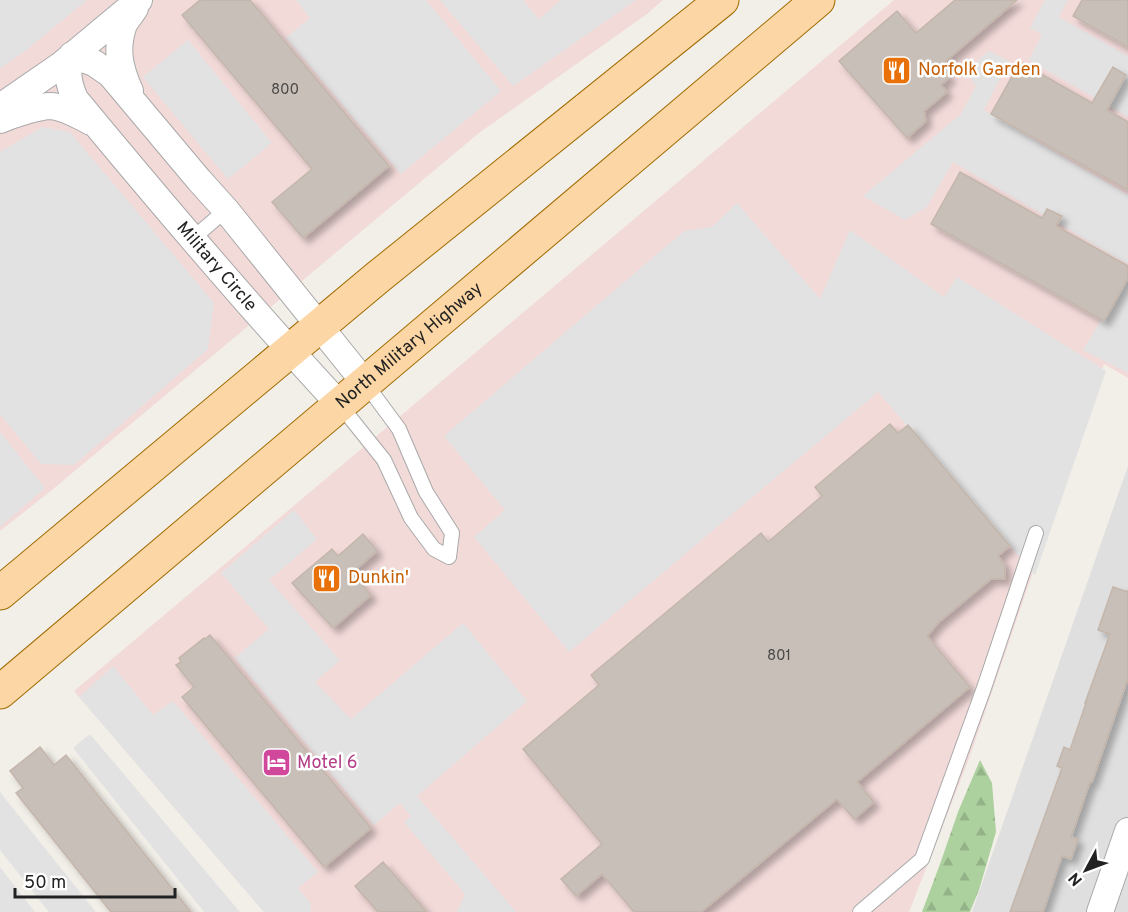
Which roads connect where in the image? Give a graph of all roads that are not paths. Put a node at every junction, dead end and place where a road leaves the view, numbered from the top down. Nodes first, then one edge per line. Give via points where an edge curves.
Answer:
1 (139, 0) edge
2 (722, 0) edge
3 (818, 0) edge
4 (72, 55) junction
5 (134, 103) junction
6 (0, 107) edge
7 (0, 120) edge
8 (97, 125) junction
9 (226, 210) junction
10 (192, 239) junction
11 (320, 326) junction
12 (290, 351) junction
13 (365, 383) junction
14 (340, 405) junction
15 (1036, 533) dead end
16 (0, 593) edge
17 (73, 631) junction
18 (0, 692) edge
19 (0, 717) edge
20 (1128, 831) edge
21 (860, 912) edge
22 (1100, 912) edge

1 - 4 street
1 - 5 street via 124,24 118,52
2 - 11 main road
3 - 13 main road, North Military Highway
4 - 5 street via 110,74
4 - 6 street
4 - 8 street, Military Circle via 69,85 75,99
5 - 9 street
7 - 8 street, Military Circle via 50,106
8 - 10 street, Military Circle
9 - 10 lane
9 - 11 street
10 - 12 street, Military Circle
11 - 12 main road
11 - 13 street
12 - 14 street, Military Circle
12 - 16 main road
13 - 14 main road, North Military Highway
13 - 14 lane via 399,429 426,492 452,533 449,557 428,542 411,518 384,460
14 - 17 main road, North Military Highway
15 - 21 lane via 922,859
17 - 18 main road, North Military Highway
17 - 19 main road
20 - 22 street

